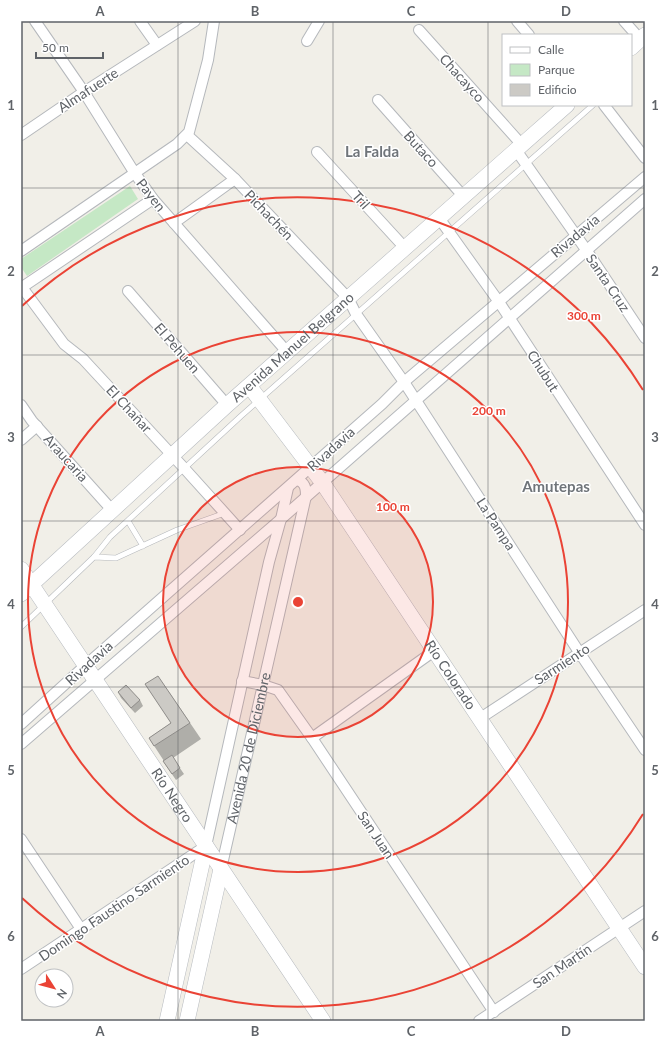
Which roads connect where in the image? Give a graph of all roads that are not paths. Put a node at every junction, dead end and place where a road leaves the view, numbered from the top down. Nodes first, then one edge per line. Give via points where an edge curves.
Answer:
1 (35, 21) edge
2 (140, 21) edge
3 (196, 21) edge
4 (214, 21) edge
5 (319, 21) edge
6 (517, 21) edge
7 (624, 21) edge
8 (419, 30) dead end
9 (528, 34) edge
10 (307, 41) dead end
11 (639, 41) edge
12 (157, 45) junction
13 (84, 92) junction
14 (378, 100) dead end
15 (566, 106) edge
16 (592, 106) edge
17 (605, 106) edge
18 (21, 135) edge
19 (187, 135) junction
20 (519, 147) junction
21 (317, 152) dead end
22 (645, 158) edge
23 (526, 164) junction
24 (134, 172) junction
25 (645, 177) edge
26 (235, 179) junction
27 (464, 197) junction
28 (153, 199) junction
29 (645, 199) edge
30 (439, 218) junction
31 (174, 223) junction
32 (449, 231) junction
33 (576, 235) junction
34 (405, 248) junction
35 (21, 251) edge
36 (587, 251) junction
37 (21, 287) edge
38 (128, 291) dead end
39 (348, 298) junction
40 (499, 302) junction
41 (356, 314) junction
42 (509, 318) junction
43 (645, 338) edge
44 (288, 352) junction
45 (404, 382) junction
46 (250, 387) junction
47 (259, 400) junction
48 (415, 400) junction
49 (21, 405) edge
50 (227, 405) junction
51 (36, 426) junction
52 (21, 440) edge
53 (172, 455) junction
54 (184, 468) junction
55 (310, 468) junction
56 (297, 480) junction
57 (322, 482) junction
58 (288, 488) junction
59 (306, 496) junction
60 (112, 510) junction
61 (225, 513) junction
62 (281, 519) junction
63 (128, 521) junction
64 (645, 525) edge
65 (240, 530) junction
66 (144, 546) junction
67 (94, 557) junction
68 (21, 569) edge
69 (26, 589) edge
70 (45, 605) junction
71 (645, 610) edge
72 (21, 627) edge
73 (434, 652) junction
74 (579, 652) junction
75 (86, 665) junction
76 (95, 680) junction
77 (242, 681) junction
78 (263, 685) junction
79 (479, 719) junction
80 (21, 724) edge
81 (312, 738) junction
82 (21, 744) edge
83 (645, 750) edge
84 (21, 839) edge
85 (206, 846) junction
86 (222, 869) junction
87 (645, 911) edge
88 (620, 928) junction
89 (81, 929) junction
90 (645, 967) edge
91 (21, 969) edge
92 (494, 1012) junction
93 (167, 1021) edge
94 (187, 1021) edge
95 (323, 1021) edge
96 (479, 1021) edge

1 - 13 street, Payen
2 - 12 street
3 - 12 street, Almafuerte
4 - 19 street via 208,60
5 - 10 street
6 - 9 street
7 - 11 street
8 - 20 street, Chacayco
12 - 13 street, Almafuerte
13 - 18 street, Almafuerte
13 - 24 street, Payen
14 - 27 street, Butaco
15 - 20 street, Avenida Manuel Belgrano
16 - 23 lane
17 - 22 street
19 - 24 street
19 - 26 street, Pichachén
20 - 23 street, Santa Cruz
20 - 27 street, Avenida Manuel Belgrano
21 - 34 street, Tril
23 - 32 lane
23 - 33 street, Santa Cruz
24 - 28 street, Payen
24 - 35 street
25 - 33 street, Rivadavia
26 - 31 street
26 - 39 street, Pichachén
27 - 30 street, Avenida Manuel Belgrano
28 - 31 street, Payen
28 - 37 street
29 - 36 street, Rivadavia
30 - 32 street, Chubut
30 - 34 street, Avenida Manuel Belgrano
31 - 44 street, Payen
32 - 40 street, Chubut
32 - 41 lane
33 - 36 street, Santa Cruz
33 - 40 street, Rivadavia
34 - 39 street, Avenida Manuel Belgrano
36 - 42 street, Rivadavia
36 - 43 street, Santa Cruz
37 - 53 street, El Chañar via 64,344 83,359
38 - 50 street, El Pehuen
39 - 41 street, La Pampa
39 - 44 street, Avenida Manuel Belgrano
40 - 42 street, Chubut
40 - 45 street, Rivadavia
41 - 45 street, La Pampa
41 - 47 lane
42 - 48 street, Rivadavia
42 - 64 street, Chubut
44 - 46 street, Avenida Manuel Belgrano
45 - 48 street, La Pampa
45 - 55 street, Rivadavia
46 - 47 street, Río Colorado
46 - 50 street, Avenida Manuel Belgrano
47 - 54 lane
47 - 55 street, Río Colorado
48 - 57 street, Rivadavia
48 - 74 street, La Pampa
49 - 51 street, Araucaria
50 - 53 street, Avenida Manuel Belgrano
51 - 52 street
51 - 60 street, Araucaria
53 - 54 street, El Chañar
53 - 60 street, Avenida Manuel Belgrano
54 - 61 street, El Chañar
54 - 63 lane
55 - 56 street, Rivadavia
55 - 57 street, Río Colorado
56 - 58 street, Rivadavia
56 - 59 street via 305,484
57 - 59 street, Rivadavia
57 - 73 street, Río Colorado
58 - 62 street, Avenida 20 de Diciembre
58 - 65 street, Rivadavia
59 - 62 street, Rivadavia
59 - 78 street, Avenida 20 de Diciembre
60 - 69 street, Avenida Manuel Belgrano
61 - 65 street, El Chañar
61 - 66 lane via 177,530
62 - 76 street, Rivadavia
62 - 77 street, Avenida 20 de Diciembre
63 - 66 lane
63 - 67 lane via 110,537
65 - 75 street, Rivadavia
66 - 67 lane via 116,558
67 - 70 lane
68 - 69 street, Río Negro
69 - 70 street, Río Negro
70 - 72 lane
70 - 75 street, Río Negro
71 - 74 street, Sarmiento
73 - 79 street, Río Colorado
73 - 81 street
74 - 79 street, Sarmiento
74 - 83 street, La Pampa
75 - 76 street, Río Negro
75 - 80 street, Rivadavia
76 - 82 street, Rivadavia
76 - 85 street, Río Negro
77 - 78 street, San Juan
77 - 85 street, Avenida 20 de Diciembre
78 - 81 street, San Juan via 278,690
78 - 86 street, Avenida 20 de Diciembre
79 - 88 street, Río Colorado
81 - 92 street, San Juan
84 - 89 street
85 - 86 street, Río Negro
85 - 89 street, Domingo Faustino Sarmiento
85 - 93 street, Avenida 20 de Diciembre
86 - 94 street, Avenida 20 de Diciembre
86 - 95 street, Río Negro
87 - 88 street, San Martín
88 - 90 street, Río Colorado
88 - 92 street, San Martín
89 - 91 street, Domingo Faustino Sarmiento
92 - 96 street, San Martín

